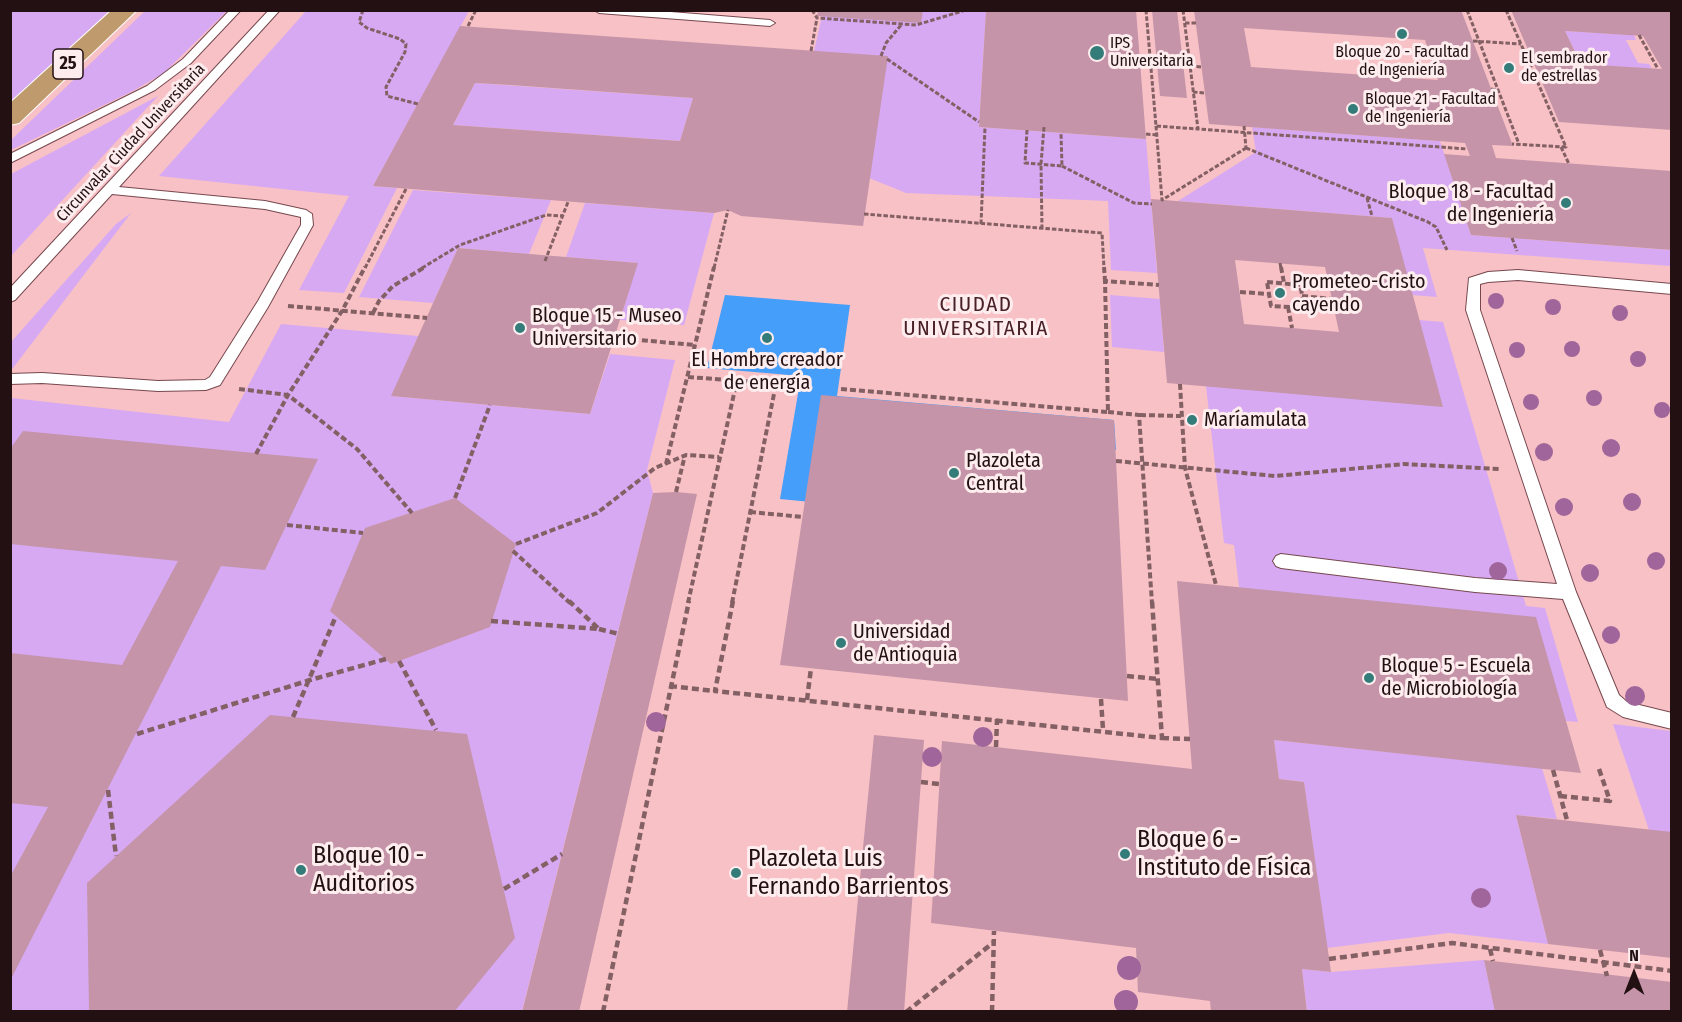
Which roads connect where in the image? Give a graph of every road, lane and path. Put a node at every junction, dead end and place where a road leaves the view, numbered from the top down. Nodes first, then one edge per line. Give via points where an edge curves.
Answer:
1 (126, 10) edge
2 (236, 10) edge
3 (275, 10) edge
4 (363, 10) edge
5 (476, 10) edge
6 (599, 10) edge
7 (812, 10) edge
8 (966, 10) edge
9 (1146, 10) edge
10 (1184, 10) edge
11 (1467, 10) edge
12 (1506, 10) edge
13 (817, 18) junction
14 (1185, 22) junction
15 (770, 23) dead end
16 (1196, 23) dead end
17 (902, 24) junction
18 (468, 26) dead end
19 (1639, 35) dead end
20 (1473, 41) dead end
21 (1479, 42) junction
22 (1521, 44) junction
23 (811, 51) dead end
24 (881, 56) dead end
25 (887, 59) dead end
26 (1190, 66) junction
27 (1202, 67) dead end
28 (1658, 69) dead end
29 (1491, 89) dead end
30 (1498, 90) junction
31 (1193, 92) junction
32 (1205, 93) dead end
33 (418, 104) dead end
34 (10, 117) edge
35 (979, 122) dead end
36 (1156, 126) junction
37 (1244, 126) dead end
38 (985, 127) dead end
39 (1044, 127) dead end
40 (1198, 129) junction
41 (1027, 130) dead end
42 (1061, 133) dead end
43 (1245, 133) junction
44 (1146, 134) dead end
45 (1157, 135) junction
46 (1512, 144) dead end
47 (1519, 144) junction
48 (1561, 147) junction
49 (1246, 148) junction
50 (1467, 149) dead end
51 (10, 159) edge
52 (1041, 164) junction
53 (1569, 164) dead end
54 (1062, 166) junction
55 (406, 189) dead end
56 (111, 190) junction
57 (1367, 197) junction
58 (568, 202) dead end
59 (1152, 204) dead end
60 (728, 210) dead end
61 (864, 214) dead end
62 (563, 216) junction
63 (1372, 216) dead end
64 (981, 224) junction
65 (1042, 229) junction
66 (1447, 250) dead end
67 (545, 261) dead end
68 (1280, 263) dead end
69 (1105, 281) junction
70 (1284, 283) junction
71 (1159, 285) dead end
72 (1671, 289) edge
73 (1239, 292) dead end
74 (1269, 294) junction
75 (1302, 296) junction
76 (10, 297) edge
77 (1332, 299) dead end
78 (263, 304) junction
79 (1288, 307) junction
80 (342, 311) junction
81 (373, 314) junction
82 (427, 318) dead end
83 (1292, 328) dead end
84 (615, 338) dead end
85 (696, 345) junction
86 (688, 377) junction
87 (10, 379) edge
88 (737, 380) junction
89 (755, 382) dead end
90 (776, 384) dead end
91 (1180, 384) dead end
92 (206, 385) junction
93 (841, 389) dead end
94 (850, 389) junction
95 (288, 395) junction
96 (849, 395) dead end
97 (490, 405) dead end
98 (1108, 412) junction
99 (1139, 415) junction
100 (1181, 416) junction
101 (256, 454) dead end
102 (686, 454) junction
103 (718, 457) junction
104 (1116, 461) dead end
105 (666, 464) junction
106 (1143, 464) junction
107 (1185, 468) junction
108 (1527, 470) junction
109 (676, 492) dead end
110 (455, 498) dead end
111 (750, 512) junction
112 (412, 513) dead end
113 (803, 517) dead end
114 (287, 525) dead end
115 (363, 533) dead end
116 (516, 544) dead end
117 (513, 551) dead end
118 (1281, 561) dead end
119 (1216, 585) dead end
120 (1568, 592) junction
121 (336, 616) dead end
122 (491, 621) dead end
123 (599, 629) junction
124 (619, 634) dead end
125 (386, 659) dead end
126 (399, 661) dead end
127 (811, 668) dead end
128 (1127, 676) dead end
129 (1158, 679) junction
130 (310, 680) junction
131 (670, 686) junction
132 (715, 691) junction
133 (1101, 699) dead end
134 (807, 700) junction
135 (293, 717) dead end
136 (997, 719) junction
137 (1671, 721) edge
138 (436, 730) dead end
139 (1103, 730) junction
140 (137, 734) dead end
141 (1162, 738) junction
142 (1190, 739) dead end
143 (996, 747) dead end
144 (1599, 769) dead end
145 (1553, 770) dead end
146 (921, 782) dead end
147 (939, 784) dead end
148 (108, 790) dead end
149 (1560, 796) junction
150 (1567, 820) dead end
151 (562, 854) dead end
152 (116, 856) dead end
153 (504, 889) dead end
154 (994, 931) dead end
155 (994, 942) junction
156 (1490, 949) junction
157 (1600, 950) dead end
158 (1329, 959) dead end
159 (1493, 961) dead end
160 (1604, 963) junction
161 (1671, 971) edge
162 (1607, 976) dead end
163 (603, 1011) edge
164 (906, 1011) edge
165 (993, 1011) edge

1 - 34 highway, 25
2 - 51 lane via 187,61 151,88
3 - 56 lane, Circunvalar Ciudad Universitaria
4 - 33 path via 359,22 406,44 386,87 387,96
5 - 18 path
6 - 15 lane
7 - 13 path
8 - 17 path via 916,25
9 - 36 path
10 - 14 path
11 - 21 path
12 - 22 path
13 - 17 path
13 - 23 path
14 - 16 path
14 - 26 path
17 - 24 path
19 - 28 path
20 - 21 path
21 - 22 path
21 - 30 path
22 - 48 path via 1566,147
25 - 35 path
26 - 27 path
26 - 31 path
29 - 30 path
30 - 47 path
31 - 32 path
31 - 40 path
36 - 40 path
36 - 45 path
37 - 43 path
38 - 64 path
39 - 52 path
40 - 43 path
41 - 52 path via 1025,163
42 - 54 path
43 - 49 path
43 - 50 path
44 - 45 path
45 - 49 path via 1162,200
46 - 47 path
47 - 48 path
48 - 53 path
49 - 57 path
52 - 54 path
52 - 65 path
54 - 59 path via 1134,203
55 - 80 path
56 - 76 lane, Circunvalar Ciudad Universitaria
56 - 78 lane via 265,205 306,214 307,225
57 - 63 path
57 - 66 path via 1436,227
58 - 62 path
60 - 85 path
61 - 64 path
62 - 67 path
62 - 81 path via 546,215 460,245 393,286
64 - 65 path
65 - 69 path via 1102,233
68 - 70 path
69 - 71 path
69 - 98 path
70 - 74 path via 1267,282
70 - 75 path via 1300,285
72 - 108 lane via 1518,274 1474,281 1473,310
73 - 74 path
74 - 79 path via 1271,306
75 - 77 path
75 - 79 path via 1305,308
78 - 80 path
78 - 92 lane via 221,374
79 - 83 path
80 - 81 path
80 - 95 path
81 - 82 path
84 - 85 path
85 - 86 path
86 - 88 path
86 - 105 path
87 - 92 lane
88 - 89 path
88 - 103 path
90 - 111 path
91 - 100 path
92 - 95 path
93 - 94 path
94 - 96 path
94 - 98 path
95 - 101 path
95 - 112 path via 357,449
97 - 110 path
98 - 99 path
99 - 100 path
99 - 106 path
100 - 107 path
102 - 103 path
102 - 105 path
102 - 109 path
103 - 131 path
104 - 106 path
105 - 116 path via 655,468 597,513
106 - 107 path
106 - 129 path
107 - 108 path via 1275,476 1404,464
107 - 119 path
108 - 120 lane
111 - 113 path
111 - 132 path
114 - 115 path
117 - 123 path
118 - 120 lane via 1475,585
120 - 137 lane via 1613,701 1623,710
121 - 130 path
122 - 123 path
123 - 124 path
125 - 130 path
126 - 138 path
127 - 134 path
128 - 129 path
129 - 141 path
130 - 135 path
130 - 140 path
131 - 132 path
131 - 163 path
132 - 134 path
133 - 139 path
134 - 136 path
136 - 139 path
136 - 143 path
139 - 141 path
141 - 142 path
144 - 149 path via 1610,801
145 - 149 path
146 - 147 path
148 - 152 path
149 - 150 path
151 - 153 path
154 - 155 path
155 - 164 path
155 - 165 path
156 - 158 path via 1452,943
156 - 159 path
156 - 160 path
157 - 160 path
160 - 161 path
160 - 162 path

